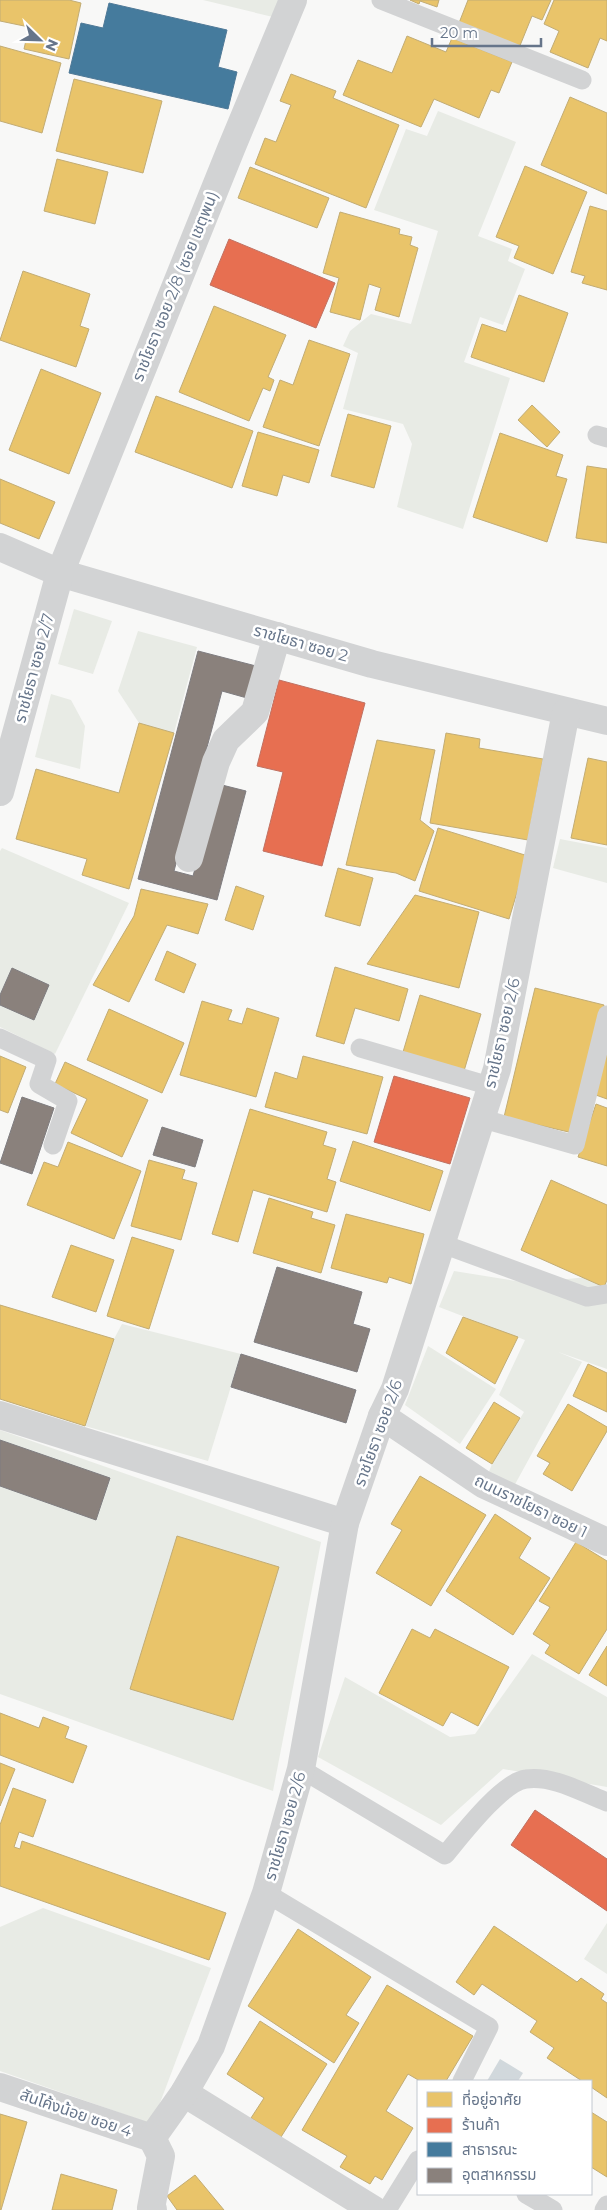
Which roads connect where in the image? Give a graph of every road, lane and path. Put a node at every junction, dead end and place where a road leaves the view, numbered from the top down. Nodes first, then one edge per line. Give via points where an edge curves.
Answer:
1 (293, 0) edge
2 (381, 0) edge
3 (582, 80) dead end
4 (0, 547) edge
5 (60, 573) junction
6 (277, 636) junction
7 (566, 712) junction
8 (607, 721) edge
9 (0, 792) edge
10 (189, 858) dead end
11 (607, 1015) edge
12 (0, 1038) edge
13 (360, 1048) dead end
14 (490, 1086) junction
15 (480, 1118) junction
16 (53, 1145) dead end
17 (440, 1243) junction
18 (607, 1294) edge
19 (0, 1415) edge
20 (382, 1416) junction
21 (345, 1523) junction
22 (607, 1542) edge
23 (301, 1769) junction
24 (607, 1802) edge
25 (266, 1893) junction
26 (463, 2080) edge
27 (0, 2087) edge
28 (184, 2093) junction
29 (152, 2138) junction
30 (417, 2162) edge
31 (528, 2195) edge
32 (607, 2206) edge
33 (153, 2210) edge
34 (374, 2210) edge
35 (387, 2210) edge
36 (553, 2210) edge
37 (604, 2210) edge

1 - 5 street, ราชโยธา ซอย 2/8 (ซอย เชตุพน)
2 - 3 lane
4 - 5 street, ราชโยธา ซอย 2
5 - 6 street, ราชโยธา ซอย 2
5 - 9 street, ราชโยธา ซอย 2/7
6 - 7 street, ราชโยธา ซอย 2 via 372,664
6 - 10 street via 255,712 226,740 216,762
7 - 8 street, ราชโยธา ซอย 2
7 - 14 street, ราชโยธา ซอย 2/6 via 497,1069
11 - 15 lane via 575,1145
12 - 16 lane via 47,1060 39,1084 68,1102
13 - 14 lane
14 - 15 street, ราชโยธา ซอย 2/6
15 - 17 street, ราชโยธา ซอย 2/6
17 - 18 lane via 587,1297
17 - 20 street, ราชโยธา ซอย 2/6 via 395,1389
19 - 21 street
20 - 21 street, ราชโยธา ซอย 2/6
20 - 22 street, ถนนราชโยธา ซอย 1 via 483,1484
21 - 23 street, ราชโยธา ซอย 2/6
23 - 24 lane via 445,1855 496,1796 525,1778 552,1781
23 - 25 street, ราชโยธา ซอย 2/6
25 - 26 lane via 489,2028
25 - 28 street, ราชโยธา ซอย 2/6 via 212,2046
27 - 29 street, สันโค้งน้อย ซอย 4
28 - 29 street, ราชโยธา ซอย 2/6
28 - 34 street
29 - 33 street via 161,2156
30 - 35 lane
31 - 36 lane
32 - 37 lane

